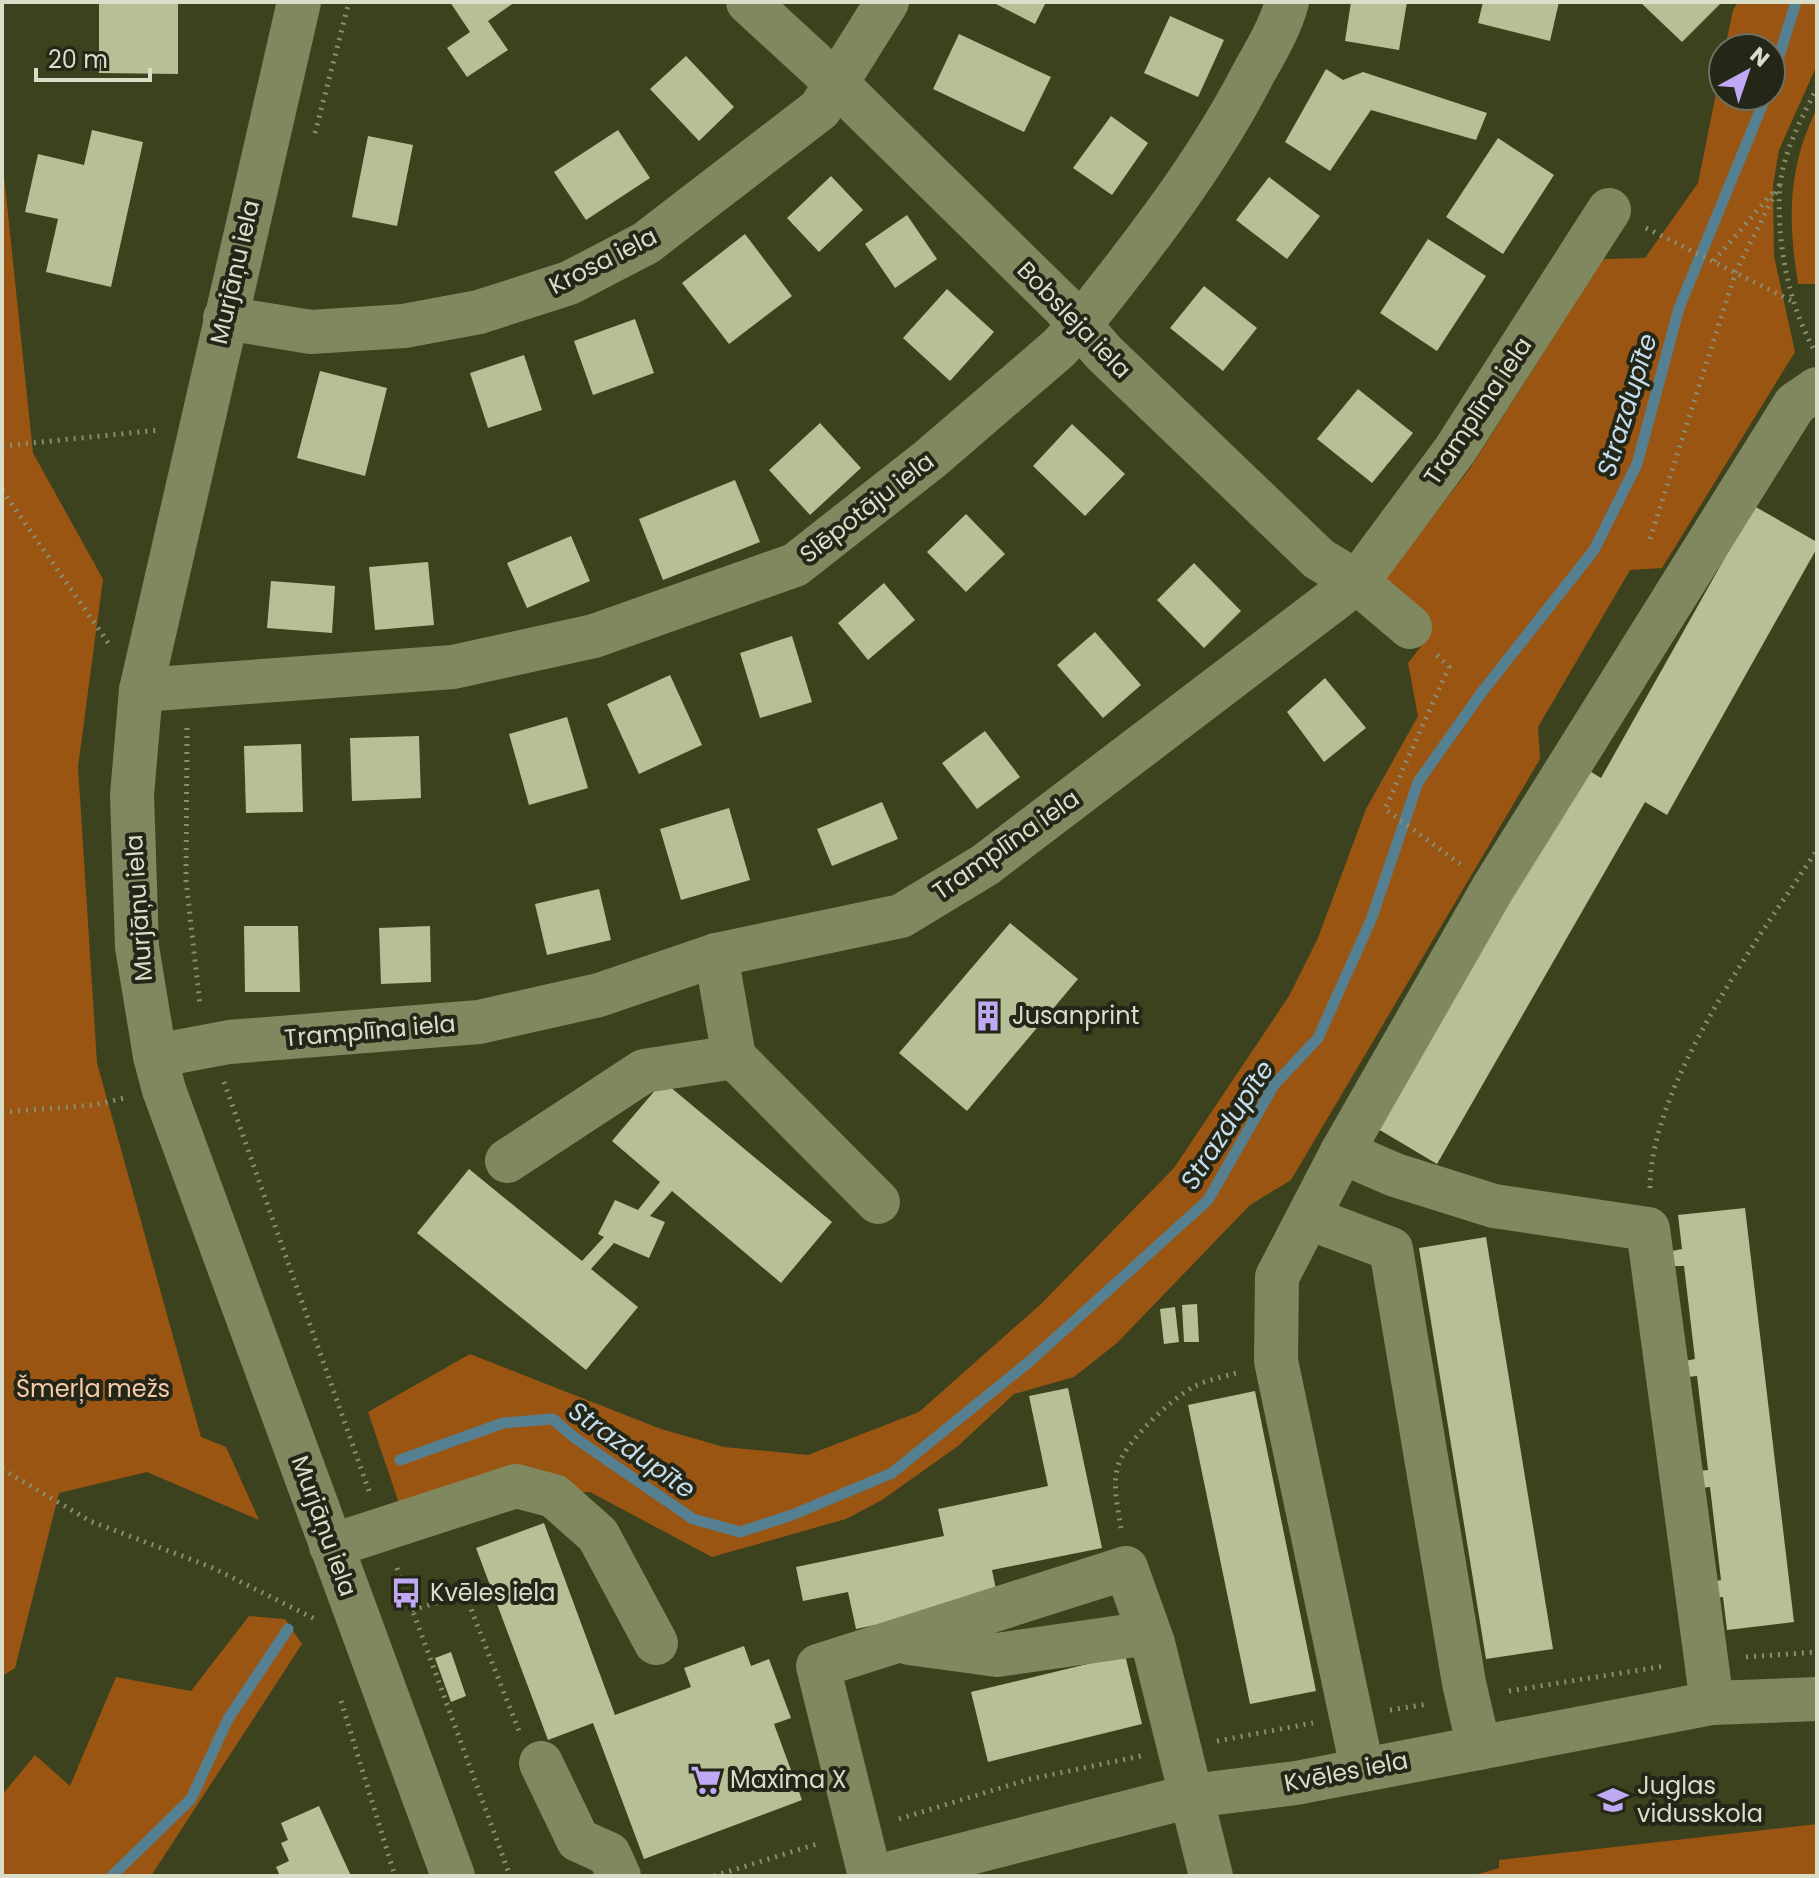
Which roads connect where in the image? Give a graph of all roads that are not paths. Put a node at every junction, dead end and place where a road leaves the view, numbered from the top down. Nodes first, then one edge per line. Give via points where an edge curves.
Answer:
1 (299, 2) edge
2 (748, 2) edge
3 (887, 2) edge
4 (1287, 2) edge
5 (836, 83) junction
6 (1609, 210) road end
7 (225, 318) junction
8 (1079, 326) junction
9 (1817, 389) edge
10 (1357, 582) junction
11 (1410, 627) road end
12 (141, 690) junction
13 (716, 955) junction
14 (734, 1057) junction
15 (160, 1073) junction
16 (1342, 1152) junction
17 (507, 1161) dead end
18 (878, 1202) dead end
19 (1309, 1218) junction
20 (331, 1546) junction
21 (1149, 1633) junction
22 (894, 1641) junction
23 (656, 1643) dead end
24 (1817, 1699) edge
25 (1712, 1703) junction
26 (1479, 1748) junction
27 (541, 1763) road end
28 (1362, 1768) junction
29 (1191, 1796) junction
30 (453, 1876) edge
31 (619, 1876) edge
32 (870, 1876) edge
33 (880, 1876) edge
34 (1211, 1876) edge

1 - 7 street, Murjāņu iela
2 - 5 street, Bobsleja iela
3 - 5 street, Krosa iela
4 - 8 street, Slēpotāju iela via 1237,105 1191,178
5 - 7 street, Krosa iela via 820,109 721,188 646,243 569,283 479,312 404,326 311,332
5 - 8 street, Bobsleja iela
6 - 10 street, Tramplīna iela via 1455,450
7 - 12 street, Murjāņu iela
8 - 10 street, Bobsleja iela via 1319,559
8 - 12 street, Slēpotāju iela via 918,469 795,565 594,636 453,667
9 - 16 street via 1795,404 1609,701 1493,888
10 - 11 street, Bobsleja iela
10 - 13 street, Tramplīna iela via 985,865 901,916
12 - 15 street, Murjāņu iela via 132,795 137,947
13 - 14 street
13 - 15 street, Tramplīna iela via 599,995 479,1022 204,1046
14 - 17 street via 644,1071
14 - 18 street
15 - 20 street, Murjāņu iela
16 - 19 street
16 - 25 street via 1494,1206 1648,1229
19 - 26 street via 1391,1249
19 - 28 street via 1277,1277 1276,1361
20 - 23 street via 516,1486 554,1496 598,1535
20 - 30 street, Murjāņu iela
21 - 22 street via 997,1655
21 - 22 street via 1126,1568
21 - 29 street
22 - 32 street via 818,1666
24 - 25 street, Kvēles iela
25 - 26 street, Kvēles iela
26 - 28 street, Kvēles iela
27 - 31 street via 578,1840 609,1854
28 - 29 street, Kvēles iela via 1296,1783
29 - 33 street, Kvēles iela
29 - 34 street

